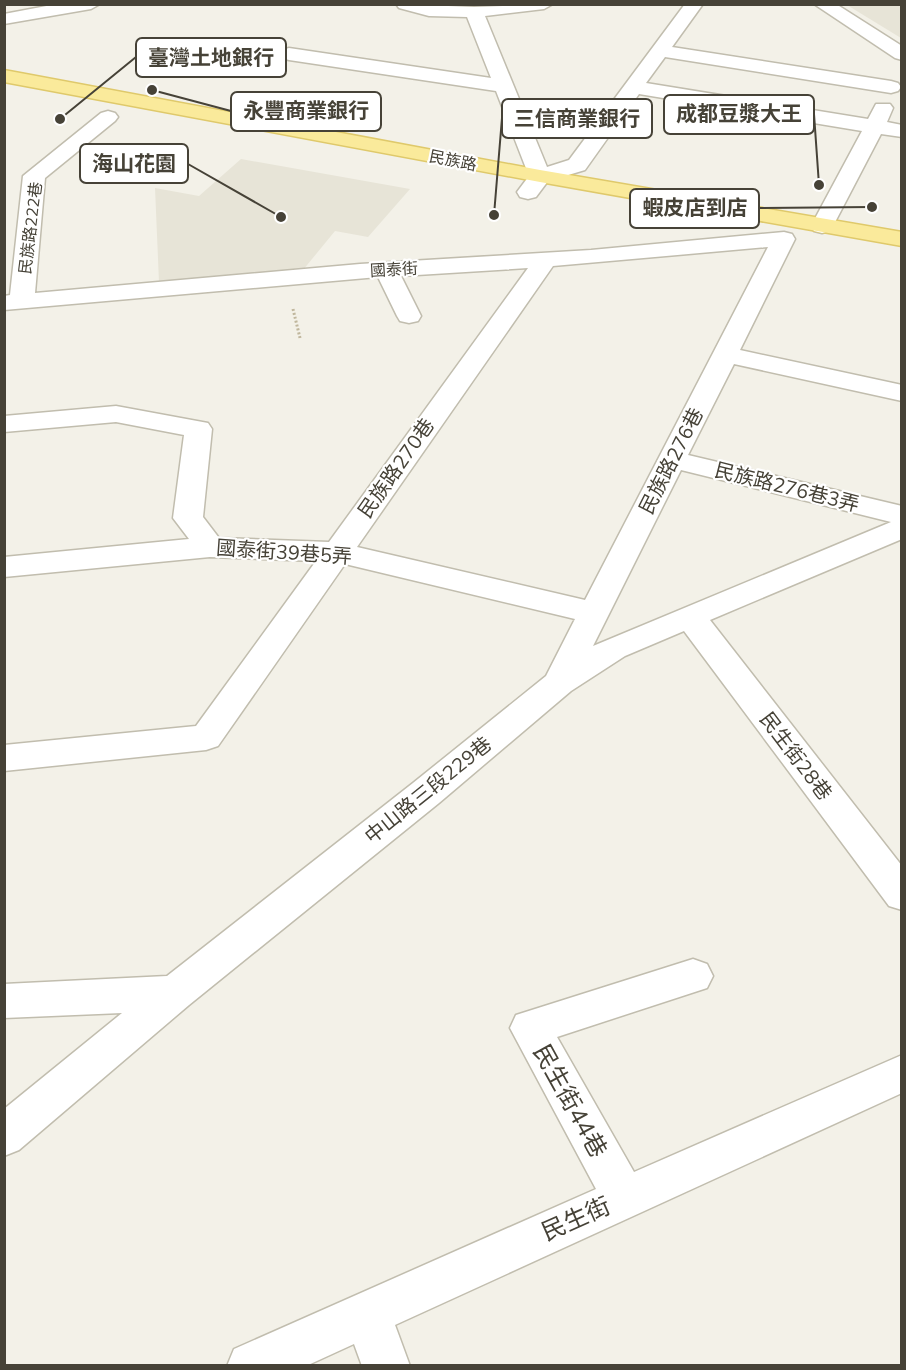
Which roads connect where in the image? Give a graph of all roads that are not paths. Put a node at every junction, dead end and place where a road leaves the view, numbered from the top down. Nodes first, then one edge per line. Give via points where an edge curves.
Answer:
1 (91, 4) edge
2 (405, 4) edge
3 (544, 4) edge
4 (694, 4) edge
5 (823, 4) edge
6 (474, 12) junction
7 (4, 19) edge
8 (662, 51) junction
9 (289, 54) dead end
10 (902, 54) edge
11 (4, 76) edge
12 (504, 86) junction
13 (633, 87) junction
14 (896, 88) edge
15 (85, 113) dead end
16 (108, 117) junction
17 (131, 121) dead end
18 (875, 126) junction
19 (178, 129) dead end
20 (902, 131) edge
21 (534, 184) junction
22 (822, 226) junction
23 (902, 238) edge
24 (784, 239) junction
25 (546, 260) junction
26 (902, 260) edge
27 (386, 270) junction
28 (13, 302) edge
29 (409, 316) dead end
30 (725, 354) junction
31 (902, 393) edge
32 (4, 424) edge
33 (672, 459) junction
34 (902, 515) edge
35 (902, 528) edge
36 (210, 546) junction
37 (337, 552) junction
38 (4, 567) edge
39 (595, 613) junction
40 (690, 616) junction
41 (559, 682) junction
42 (4, 758) edge
43 (902, 895) edge
44 (693, 976) dead end
45 (175, 993) junction
46 (4, 1001) edge
47 (902, 1073) edge
48 (4, 1136) edge
49 (624, 1197) junction
50 (367, 1314) junction
51 (251, 1365) edge
52 (386, 1365) edge

1 - 7 street
2 - 6 street via 429,11
3 - 6 street
4 - 8 street
5 - 10 street
6 - 12 street
8 - 13 street
8 - 14 street
9 - 12 street
11 - 21 main road, 民族路
12 - 21 street
13 - 18 street
13 - 21 street via 577,165
14 - 18 street
15 - 16 main road
16 - 17 main road
16 - 28 street, 民族路222巷 via 34,176
18 - 20 street
18 - 22 street
19 - 21 main road, 民族路
21 - 22 main road, 民族路
21 - 24 main road, 民族路
22 - 23 main road, 民族路
24 - 25 street, 國泰街
24 - 26 main road, 民族路
24 - 30 street, 民族路276巷
25 - 27 street, 國泰街
25 - 37 street, 民族路270巷
27 - 28 street, 國泰街
27 - 29 street
30 - 31 street
30 - 33 street, 民族路276巷
32 - 36 street via 116,414 198,429 188,518
33 - 34 street, 民族路276巷3弄
33 - 39 street, 民族路276巷
35 - 40 street, 中山路三段229巷
36 - 37 street, 國泰街39巷5弄
36 - 38 street, 國泰街39巷5弄
37 - 39 street, 國泰街39巷5弄
37 - 42 street, 民族路270巷 via 206,737
39 - 41 street, 民族路276巷
40 - 41 street, 中山路三段229巷 via 614,648
40 - 43 street, 民生街28巷
41 - 45 street, 中山路三段229巷
44 - 49 street, 民生街44巷 via 530,1028
45 - 46 street
45 - 48 street, 中山路三段229巷
47 - 49 street, 民生街
49 - 50 street, 民生街
50 - 51 street, 民生街
50 - 52 street

